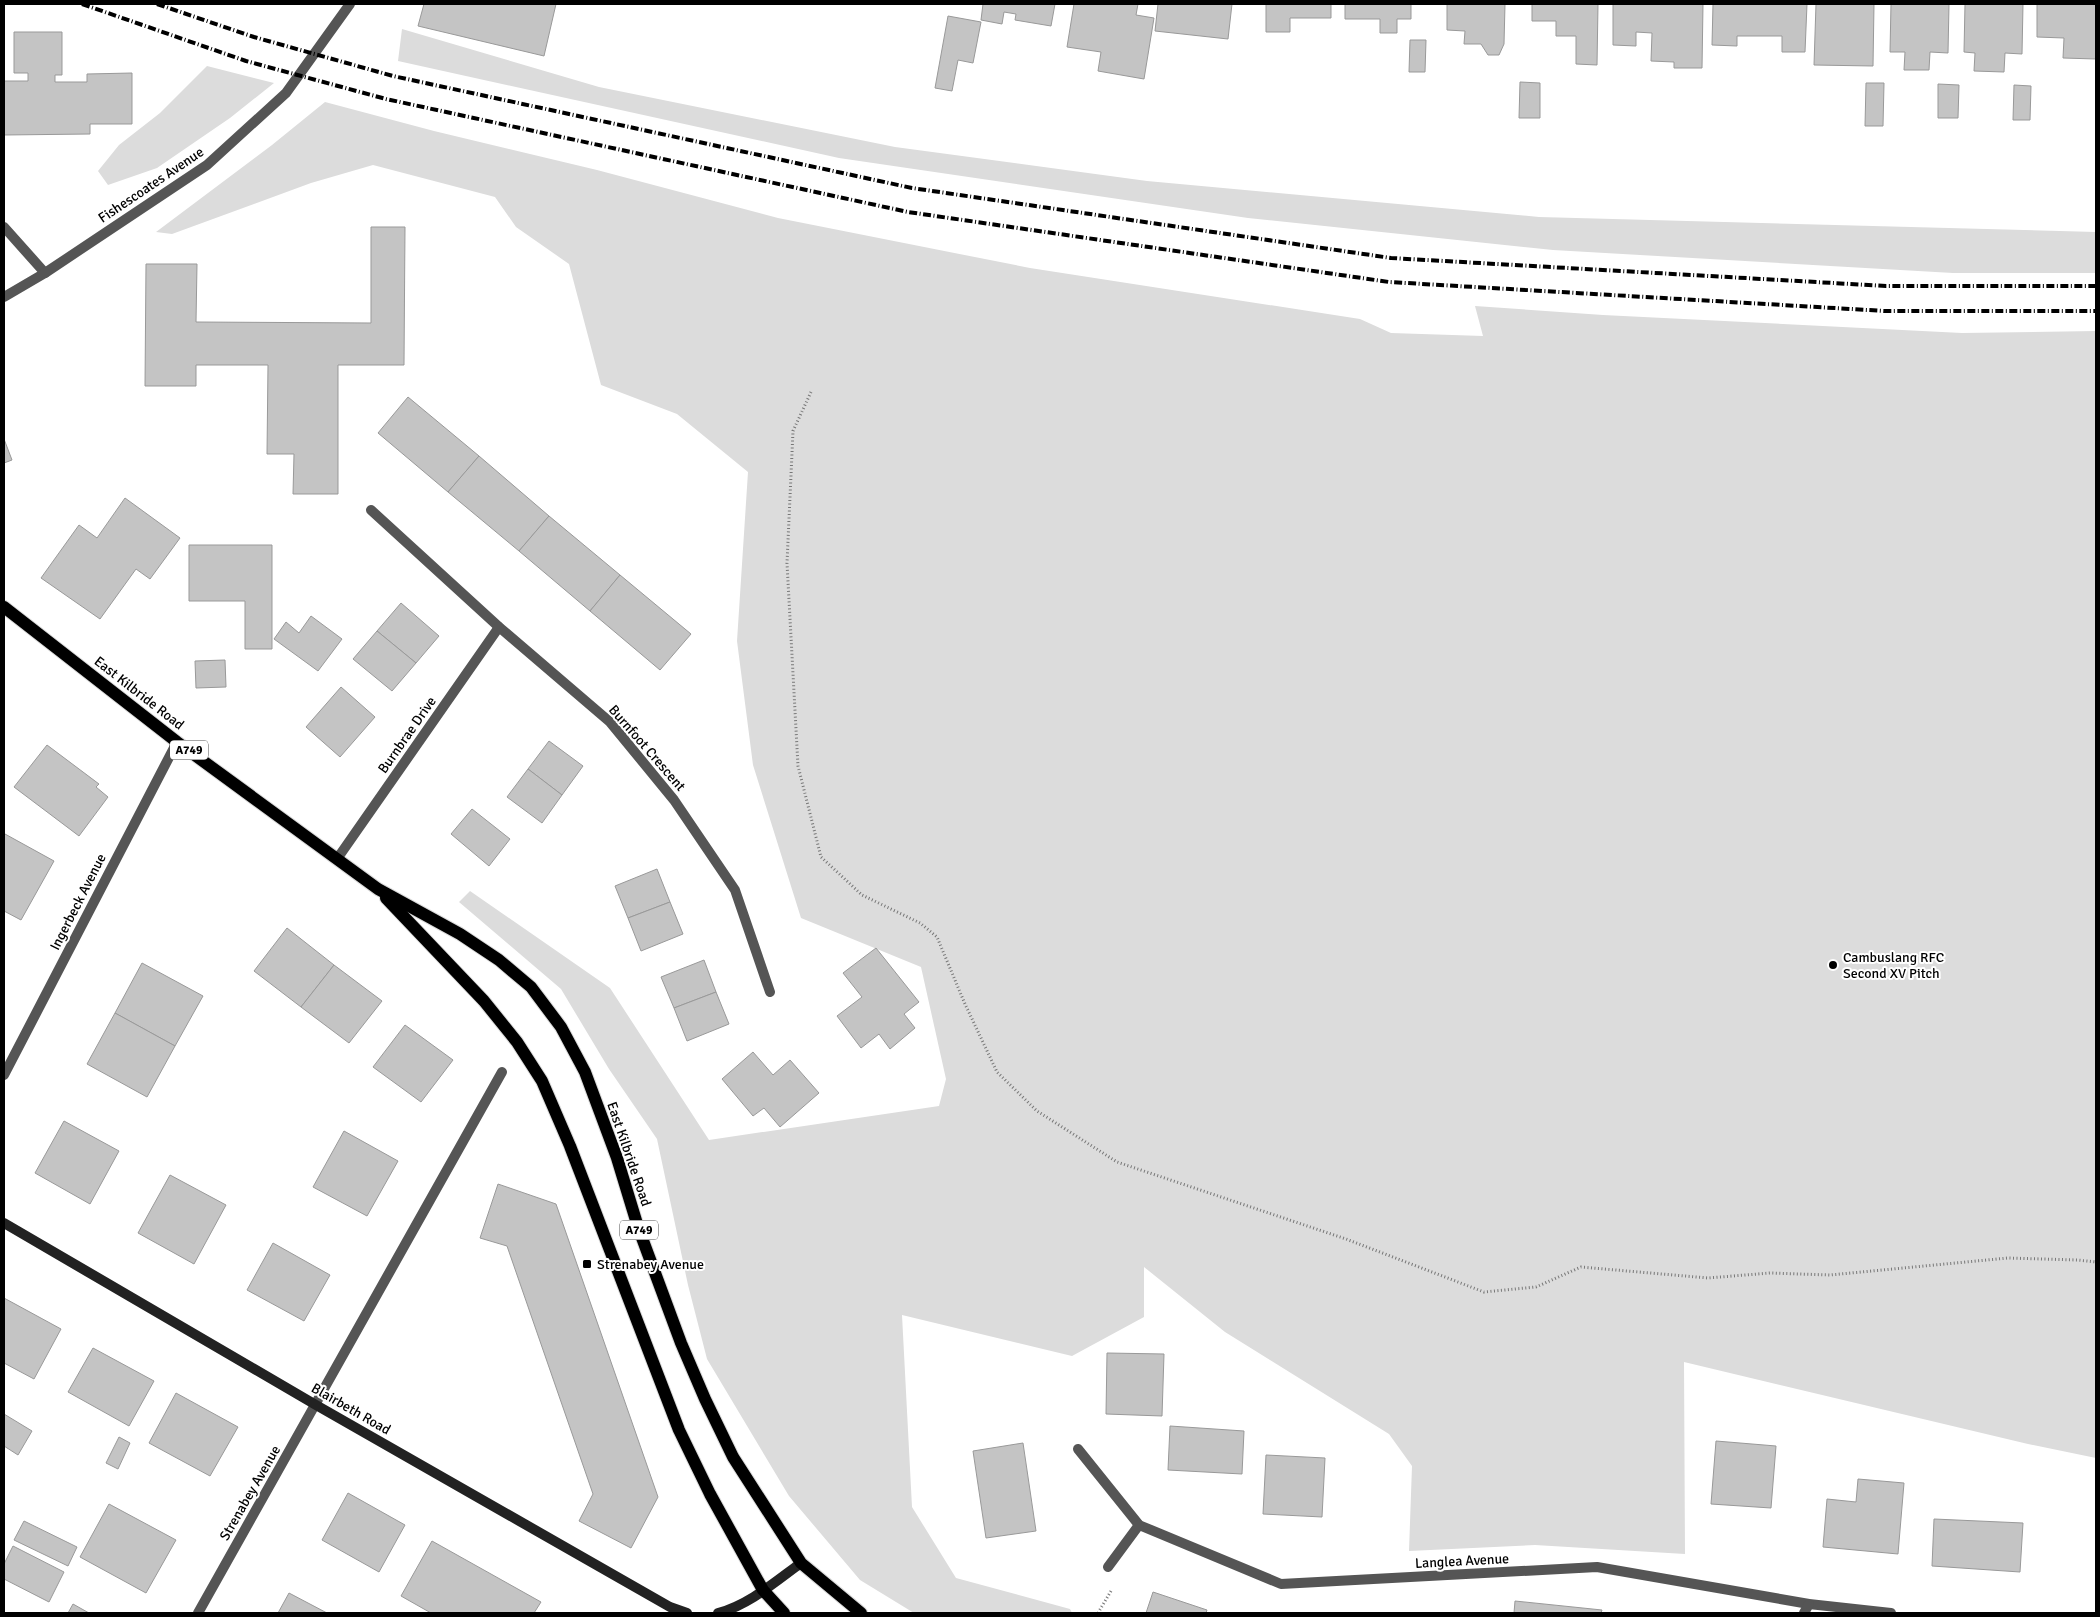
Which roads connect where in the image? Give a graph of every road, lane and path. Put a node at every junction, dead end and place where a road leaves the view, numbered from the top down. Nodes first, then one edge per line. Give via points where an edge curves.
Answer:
1 (350, 4) edge
2 (4, 227) edge
3 (45, 273) junction
4 (4, 297) edge
5 (811, 392) dead end
6 (370, 510) dead end
7 (4, 607) edge
8 (499, 627) junction
9 (177, 742) junction
10 (337, 858) junction
11 (378, 889) junction
12 (770, 992) dead end
13 (502, 1072) dead end
14 (4, 1075) edge
15 (4, 1223) edge
16 (2096, 1262) edge
17 (316, 1405) junction
18 (1078, 1449) dead end
19 (1139, 1525) junction
20 (801, 1562) junction
21 (1108, 1567) dead end
22 (763, 1590) junction
23 (1806, 1609) edge
24 (671, 1610) edge
25 (198, 1613) edge
26 (687, 1613) edge
27 (718, 1613) edge
28 (784, 1613) edge
29 (861, 1613) edge
30 (1892, 1613) edge

1 - 3 street, Fishescoates Avenue via 286,93 207,165
2 - 3 street
3 - 4 street, Fishescoates Avenue
5 - 16 path via 793,431 787,564 798,766 821,857 862,895 920,923 937,937 996,1072 1036,1112 1116,1162 1346,1238 1484,1292 1536,1287 1581,1268 1708,1278 1770,1273 1830,1275 2008,1258
6 - 8 street, Burnfoot Crescent
7 - 9 main road, East Kilbride Road / A749
8 - 10 street, Burnbrae Drive
8 - 12 street, Burnfoot Crescent via 610,722 674,800 735,890
9 - 10 main road, East Kilbride Road / A749
9 - 14 street, Ingerbeck Avenue
10 - 11 main road, East Kilbride Road / A749
11 - 20 main road, East Kilbride Road / A749 via 460,934 499,960 531,987 561,1026 585,1072 638,1227 704,1399 733,1457
11 - 22 main road, East Kilbride Road / A749 via 484,1001 517,1042 542,1081 679,1430
13 - 17 street, Strenabey Avenue
15 - 17 street, Blairbeth Road
17 - 24 street, Blairbeth Road
17 - 25 street, Strenabey Avenue
18 - 19 street, Langlea Avenue
19 - 21 street
19 - 23 street, Langlea Avenue via 1281,1584 1597,1567
20 - 22 street
20 - 29 main road, East Kilbride Road / A749
22 - 27 street
22 - 28 main road, East Kilbride Road / A749
23 - 30 street, Langlea Avenue
24 - 26 street, Blairbeth Road

